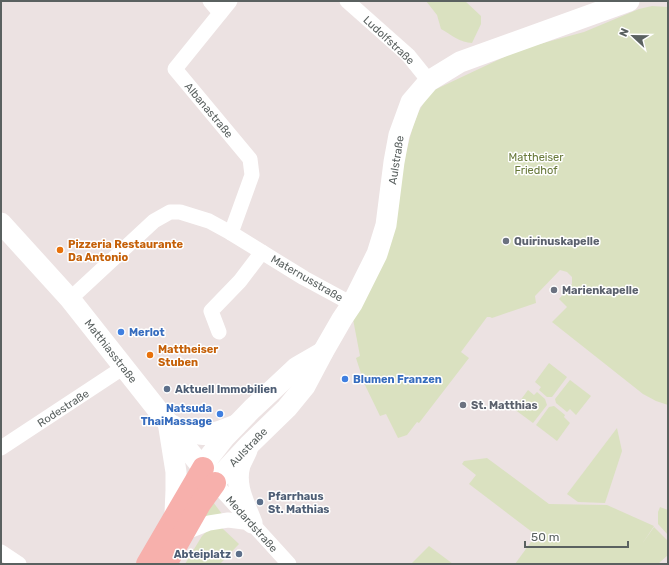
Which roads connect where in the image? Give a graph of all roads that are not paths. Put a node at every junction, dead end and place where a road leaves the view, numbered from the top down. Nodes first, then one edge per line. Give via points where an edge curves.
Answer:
1 (210, 1) edge
2 (230, 1) edge
3 (347, 1) edge
4 (628, 1) edge
5 (220, 13) junction
6 (429, 81) junction
7 (1, 223) edge
8 (231, 233) junction
9 (262, 252) junction
10 (70, 299) junction
11 (352, 304) junction
12 (220, 332) dead end
13 (323, 352) junction
14 (124, 367) junction
15 (168, 423) junction
16 (236, 425) junction
17 (250, 444) junction
18 (1, 448) edge
19 (209, 476) junction
20 (252, 523) junction
21 (179, 524) junction
22 (1, 552) edge
23 (19, 564) edge
24 (147, 564) edge
25 (166, 564) edge
26 (289, 564) edge

1 - 5 street
2 - 5 street, Albanastraße
3 - 6 street, Ludolfstraße via 408,55
4 - 6 street, Aulstraße via 460,62
5 - 8 street, Albanastraße via 175,69 250,159 252,175
6 - 11 street, Aulstraße via 411,102 399,135 386,225 377,254
7 - 10 street, Matthiasstraße
8 - 9 street, Maternusstraße
8 - 10 street, Maternusstraße via 180,212 170,212 154,221
9 - 11 street, Maternusstraße
9 - 12 street, Maternusstraße via 240,281 211,311
10 - 14 street, Matthiasstraße
11 - 13 street, Aulstraße
13 - 16 street, Aulstraße via 297,367
13 - 17 street, Aulstraße via 305,386 287,408
14 - 15 street, Matthiasstraße
14 - 18 street, Rodestraße
15 - 16 street via 202,434
15 - 19 street, Matthiasstraße
15 - 21 street via 176,472
16 - 19 street, Aulstraße via 210,456
17 - 19 street, Aulstraße via 223,473
17 - 20 street via 240,464 238,481 240,495
19 - 20 street, Medardstraße
19 - 21 main road
20 - 21 street via 228,520
20 - 26 street, Medardstraße
21 - 24 main road
21 - 25 main road
22 - 23 street

